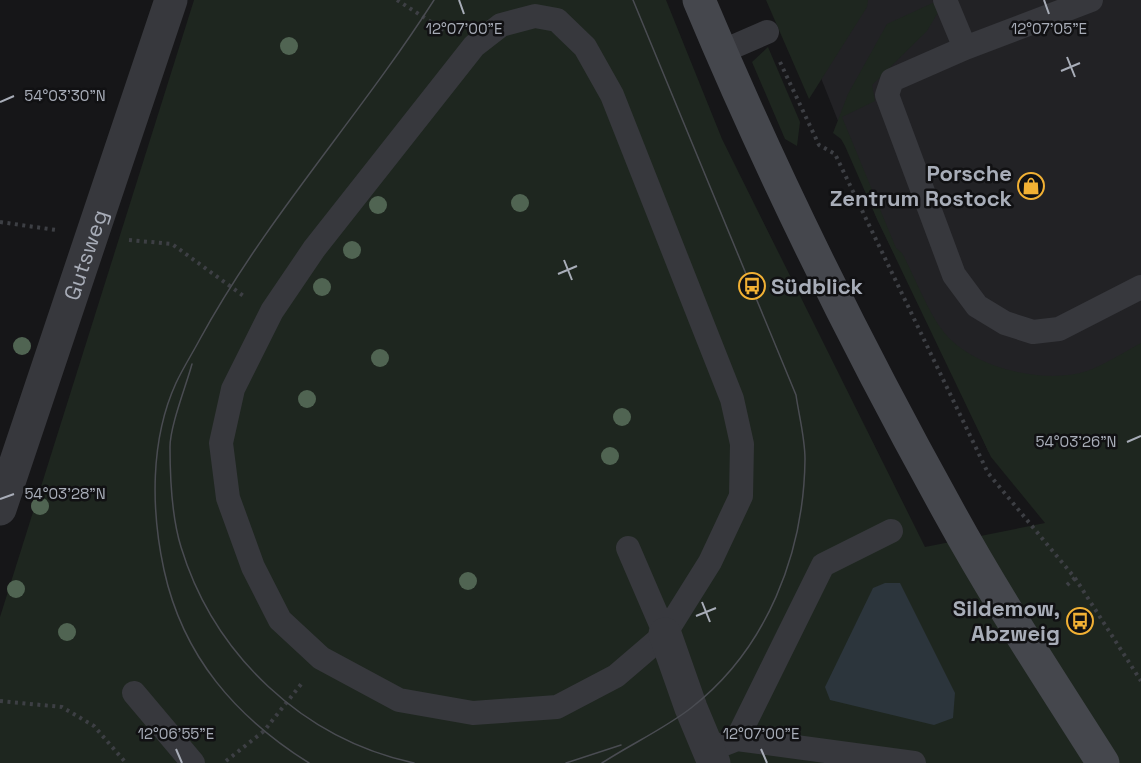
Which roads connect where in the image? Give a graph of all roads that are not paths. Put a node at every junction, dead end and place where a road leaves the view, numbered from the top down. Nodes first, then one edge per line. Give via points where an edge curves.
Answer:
1 (171, 0) edge
2 (699, 0) edge
3 (945, 0) edge
4 (1091, 0) edge
5 (767, 32) road end
6 (965, 48) junction
7 (721, 52) junction
8 (1141, 286) edge
9 (0, 509) edge
10 (891, 531) dead end
11 (628, 548) dead end
12 (665, 634) junction
13 (134, 693) dead end
14 (720, 750) edge
15 (193, 763) edge
16 (914, 763) edge
17 (1103, 763) edge

1 - 9 street, Gutsweg
2 - 7 main road
3 - 6 lane
4 - 6 lane
5 - 7 lane
6 - 8 lane via 892,80 887,95 954,275 977,306 1005,323 1033,332 1059,328
7 - 17 main road via 758,138 855,335 944,504
10 - 14 lane via 823,565
11 - 12 lane
12 - 12 lane via 710,562 741,496 742,444 732,399 612,95 585,47 557,20 535,16 501,25 474,46 314,249 272,311 233,389 221,443 228,498 253,567 280,620 321,658 399,700 473,713 557,707 616,676
12 - 14 street
13 - 15 lane
14 - 16 lane

